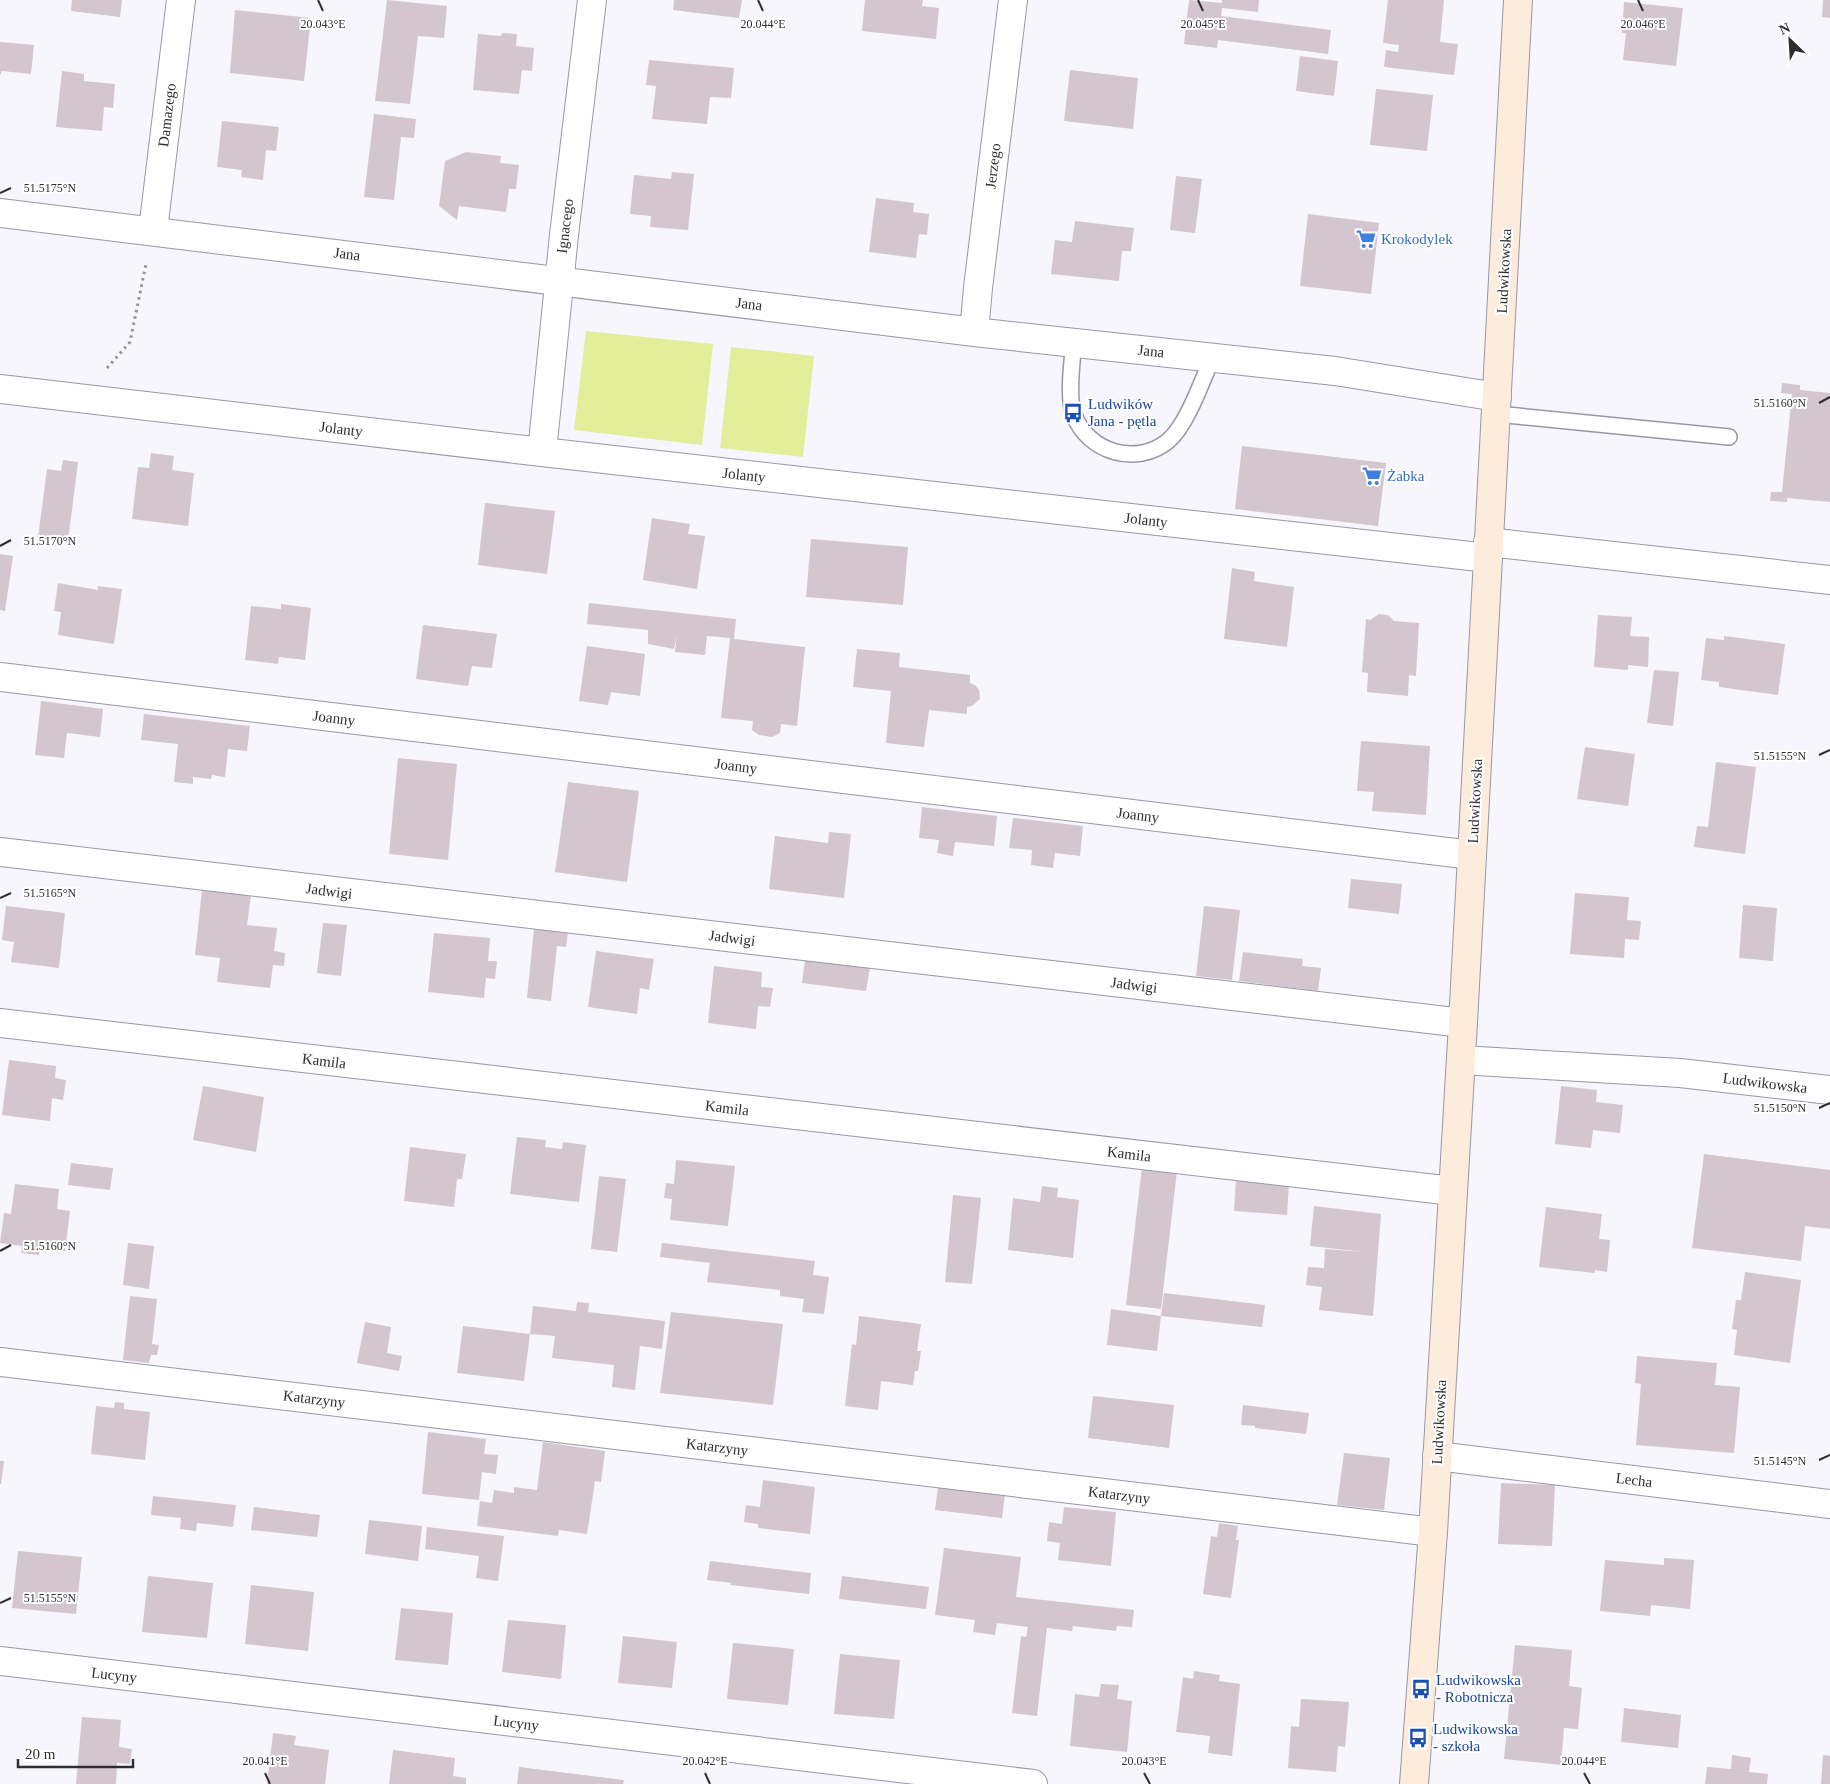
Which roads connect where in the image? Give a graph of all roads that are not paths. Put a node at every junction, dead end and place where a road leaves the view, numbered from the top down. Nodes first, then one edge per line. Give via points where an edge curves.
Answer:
1 (180, 0) edge
2 (592, 0) edge
3 (1013, 0) edge
4 (1518, 0) edge
5 (0, 213) edge
6 (153, 230) junction
7 (559, 281) junction
8 (974, 332) junction
9 (1074, 342) junction
10 (1212, 358) junction
11 (0, 389) edge
12 (1497, 405) junction
13 (1729, 437) dead end
14 (542, 452) junction
15 (1488, 550) junction
16 (1830, 580) edge
17 (0, 678) edge
18 (0, 852) edge
19 (1472, 855) junction
20 (1463, 1023) junction
21 (0, 1024) edge
22 (1461, 1060) junction
23 (1830, 1090) edge
24 (1453, 1191) junction
25 (0, 1362) edge
26 (1437, 1456) junction
27 (1830, 1504) edge
28 (1433, 1532) junction
29 (0, 1661) edge
30 (1033, 1784) edge
31 (1414, 1784) edge

1 - 6 street, Damazego
2 - 7 street, Ignacego
3 - 8 street, Jerzego
4 - 12 street, Ludwikowska
5 - 6 street, Jana
6 - 7 street, Jana
7 - 8 street, Jana
7 - 14 street, Ignacego
8 - 9 street, Jana
9 - 10 street, Jana
9 - 10 lane via 1070,390 1073,414 1084,434 1096,444 1125,455 1148,452 1168,441 1183,423
10 - 12 street, Jana via 1335,371
11 - 14 street, Jolanty
12 - 13 lane
12 - 15 street, Ludwikowska
14 - 15 street, Jolanty
15 - 16 street
15 - 19 street, Ludwikowska
17 - 19 street, Joanny
18 - 20 street, Jadwigi
19 - 20 street, Ludwikowska
20 - 22 street, Ludwikowska
21 - 24 street, Kamila
22 - 23 street, Ludwikowska via 1680,1073
22 - 24 street, Ludwikowska
24 - 26 street, Ludwikowska
25 - 28 street, Katarzyny
26 - 27 street, Lecha
26 - 28 street, Ludwikowska
28 - 31 street, Ludwikowska
29 - 30 street, Lucyny

